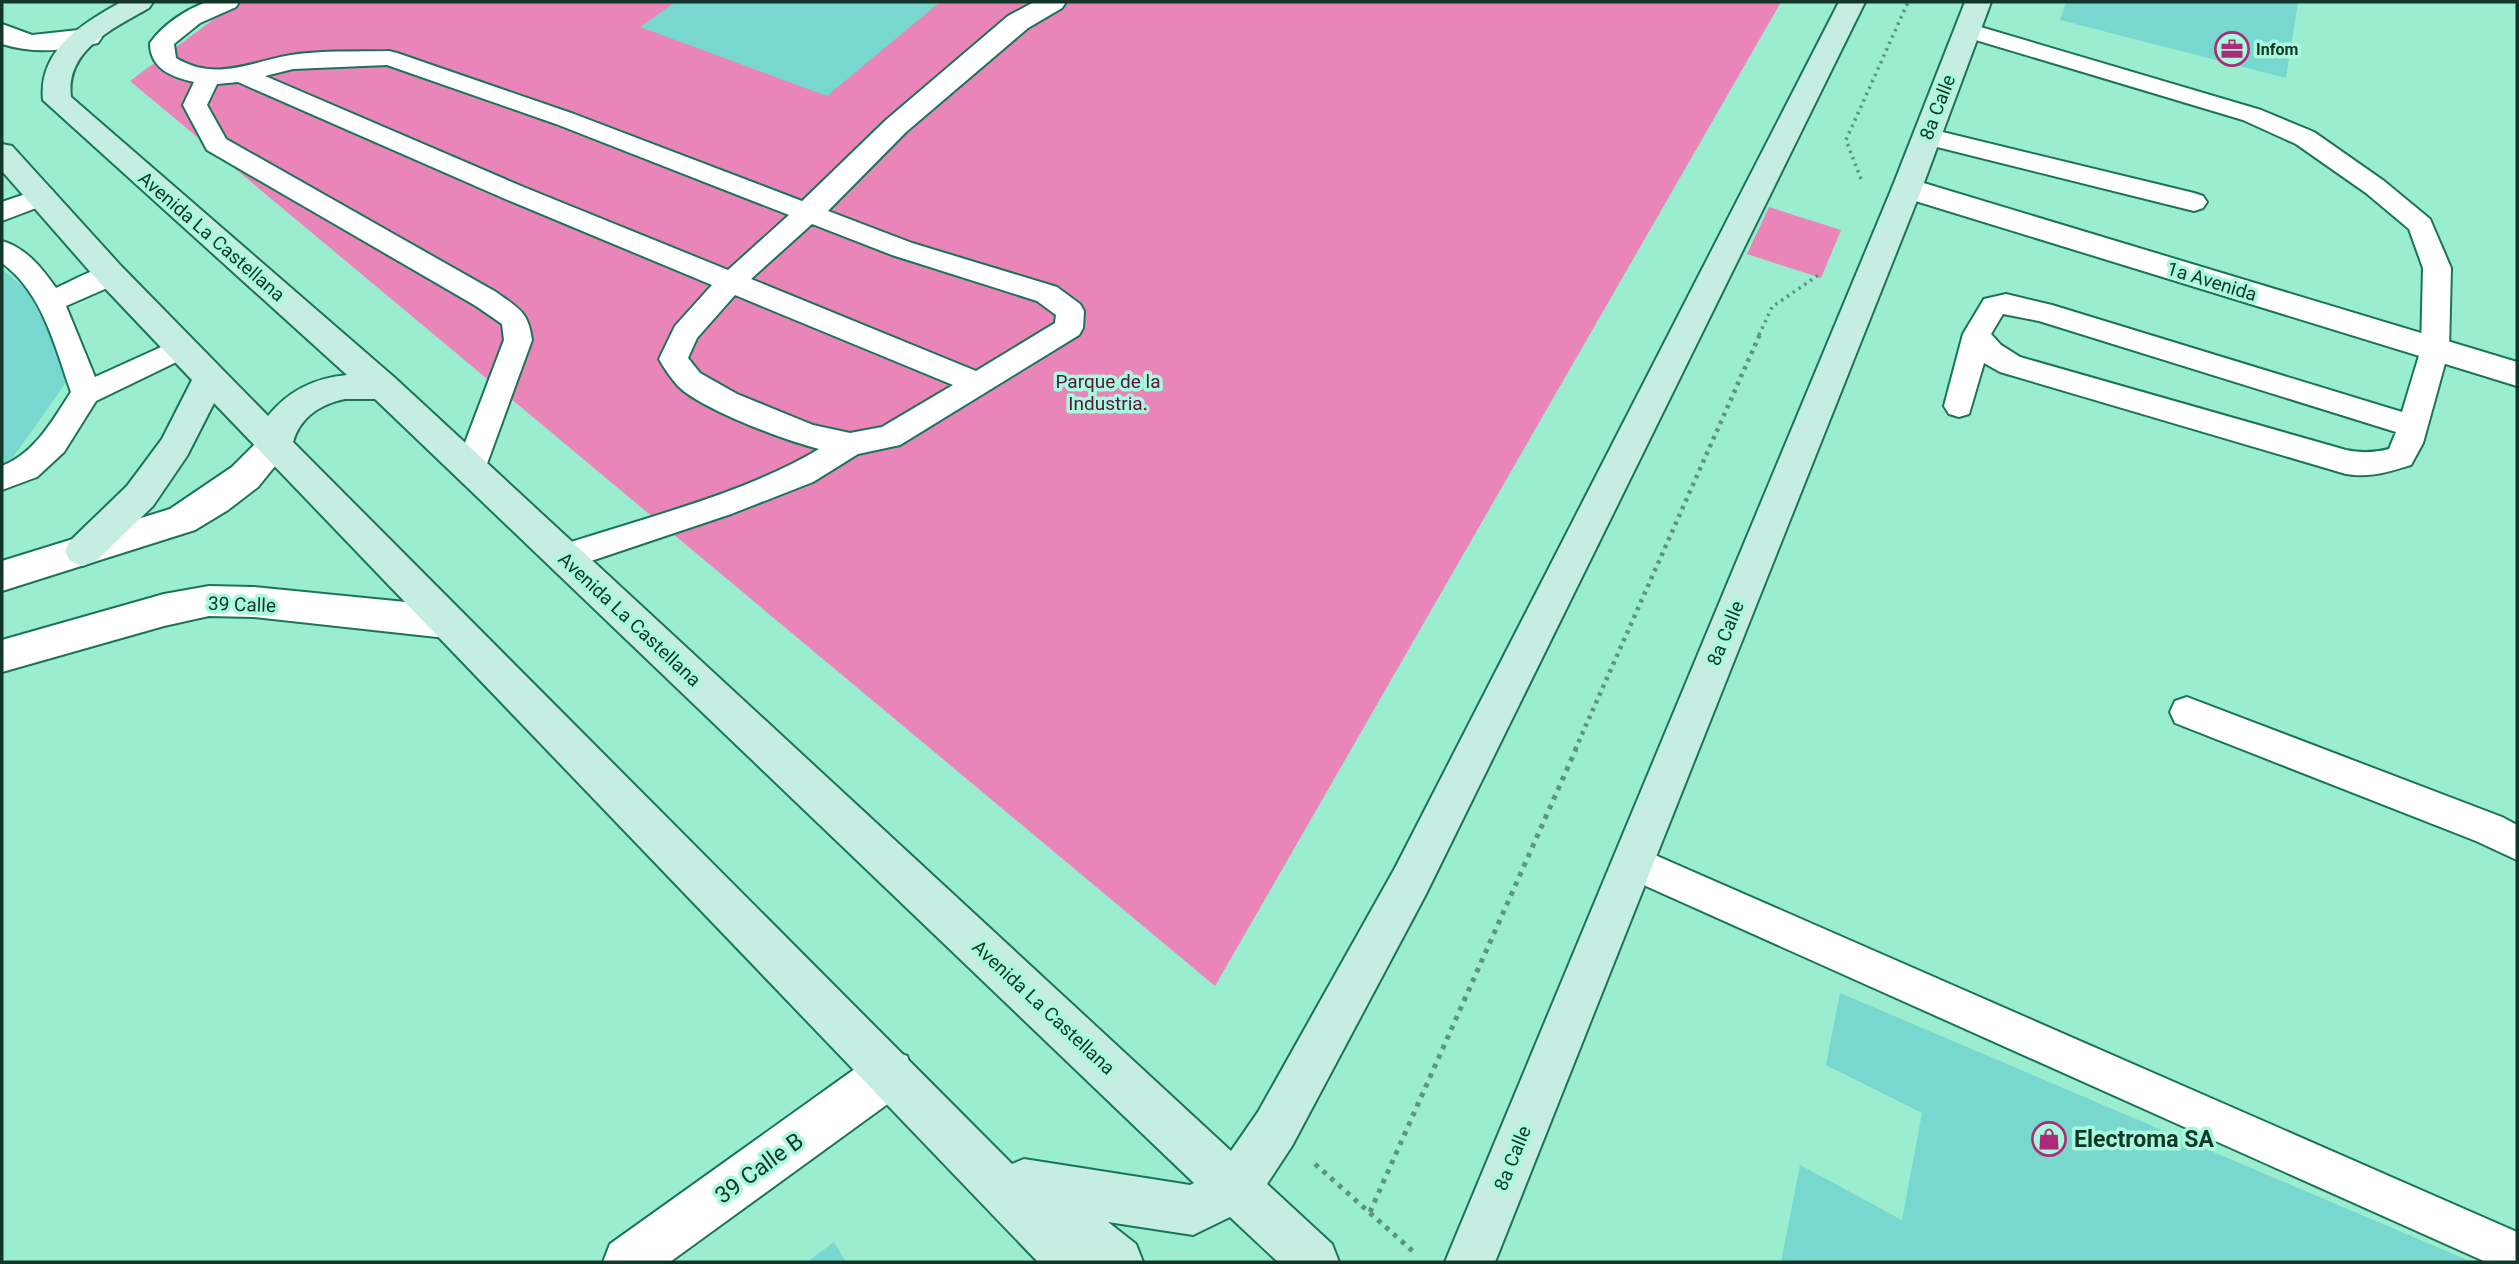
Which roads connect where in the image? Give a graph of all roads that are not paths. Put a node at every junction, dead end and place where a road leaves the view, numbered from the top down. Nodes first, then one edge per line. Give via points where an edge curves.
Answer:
1 (140, 2) edge
2 (228, 2) edge
3 (1053, 2) edge
4 (1852, 2) edge
5 (1978, 2) edge
6 (1966, 30) junction
7 (2, 32) edge
8 (88, 37) junction
9 (241, 74) junction
10 (208, 78) junction
11 (1926, 136) junction
12 (2, 153) edge
13 (1906, 188) junction
14 (43, 197) junction
15 (2194, 202) dead end
16 (2, 212) edge
17 (807, 214) junction
18 (2, 250) edge
19 (111, 275) junction
20 (730, 283) junction
21 (51, 301) junction
22 (1977, 334) junction
23 (181, 348) junction
24 (2435, 349) junction
25 (2517, 374) edge
26 (210, 378) junction
27 (977, 383) junction
28 (383, 387) junction
29 (86, 393) junction
30 (1959, 406) dead end
31 (2412, 426) junction
32 (850, 444) junction
33 (275, 445) junction
34 (470, 469) junction
35 (2, 478) edge
36 (83, 551) junction
37 (564, 558) junction
38 (2, 576) edge
39 (446, 622) junction
40 (2, 656) edge
41 (2188, 712) dead end
42 (2517, 843) edge
43 (1632, 862) junction
44 (890, 1073) junction
45 (954, 1141) junction
46 (1024, 1184) junction
47 (1236, 1187) junction
48 (2517, 1254) edge
49 (628, 1262) edge
50 (1073, 1262) edge
51 (1118, 1262) edge
52 (1314, 1262) edge
53 (1470, 1262) edge

1 - 8 main road
2 - 10 lane via 207,8 162,43 167,62
3 - 17 street via 1018,22 897,126
4 - 47 main road via 1410,882 1275,1129
5 - 6 main road, 8a Calle
6 - 11 main road, 8a Calle
6 - 24 lane via 2252,115 2305,138 2421,225 2437,268
7 - 8 street via 39,43
8 - 28 main road, Avenida La Castellana via 58,67 57,100
9 - 10 lane
9 - 17 lane via 293,62 389,58 565,119
9 - 20 lane
10 - 34 lane via 195,105 216,144 515,320 518,340
11 - 13 main road, 8a Calle
11 - 15 lane
12 - 14 main road
13 - 24 street, 1a Avenida
13 - 43 main road, 8a Calle
14 - 16 lane
14 - 19 main road
17 - 20 lane
17 - 27 lane via 1047,294 1070,311 1069,328
18 - 21 lane via 17,258
19 - 21 lane
19 - 23 main road
20 - 27 lane
20 - 32 lane via 685,333 673,359 690,380 727,402 808,435
21 - 29 lane
22 - 30 lane
22 - 31 lane via 1994,306 2006,304
22 - 31 lane via 1982,346 2010,365 2346,462 2362,465 2400,457
23 - 26 main road
23 - 29 lane
24 - 25 street, 1a Avenida
24 - 31 lane
26 - 33 main road
26 - 36 main road via 175,447 140,496
27 - 32 lane via 890,437
28 - 33 main road via 321,391 281,424
28 - 34 main road, Avenida La Castellana
29 - 35 lane via 53,444 26,469
32 - 37 lane via 802,474
33 - 36 street via 235,485 182,520
33 - 39 main road
34 - 37 main road, Avenida La Castellana
36 - 38 street
37 - 47 main road, Avenida La Castellana
39 - 40 street, 39 Calle via 209,601
39 - 44 main road
41 - 42 lane
43 - 48 lane
43 - 53 main road, 8a Calle
44 - 45 main road
44 - 49 street, 39 Calle B
45 - 46 main road
45 - 50 main road
46 - 47 main road via 1193,1210
46 - 51 main road
47 - 52 main road, Avenida La Castellana

